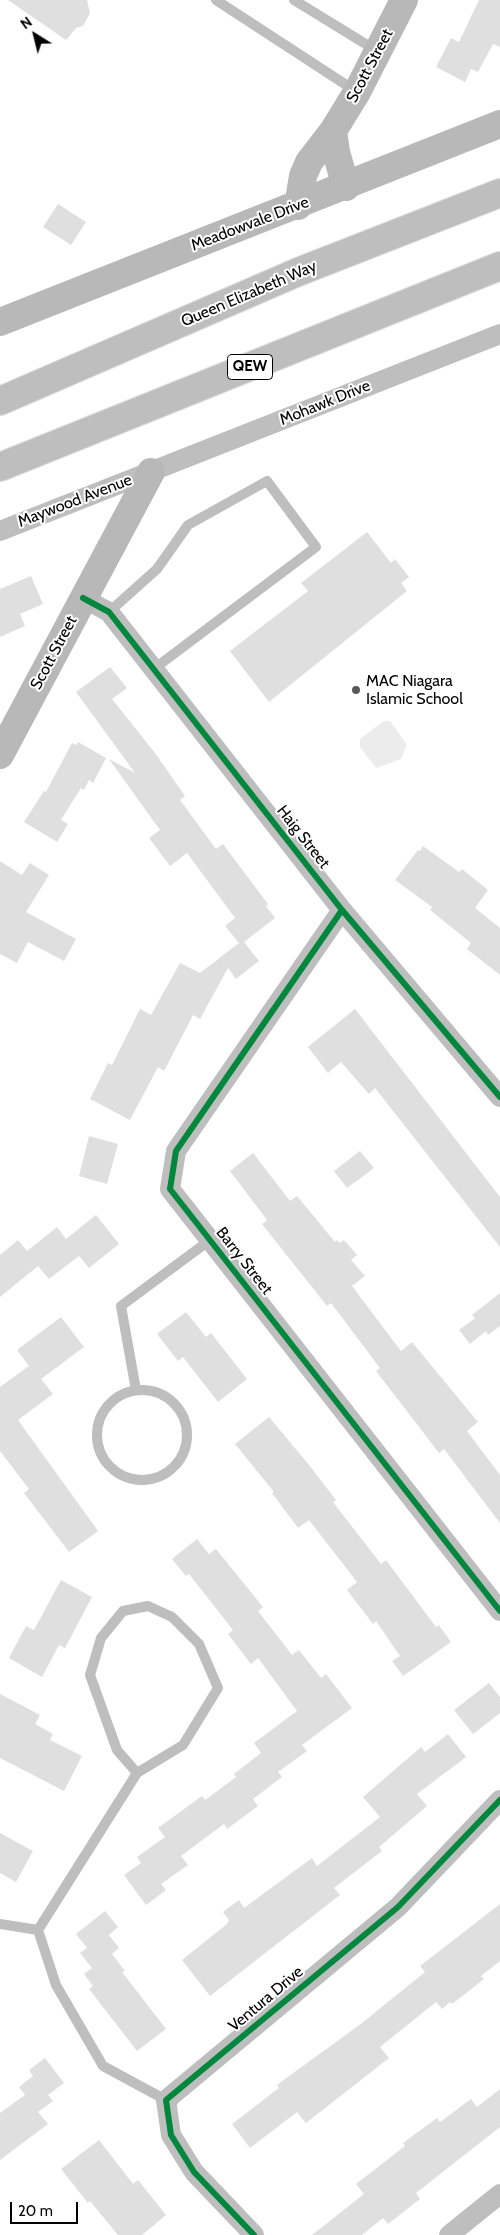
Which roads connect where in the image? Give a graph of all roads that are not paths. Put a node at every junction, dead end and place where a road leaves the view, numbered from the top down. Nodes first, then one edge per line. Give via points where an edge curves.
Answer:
1 (216, 0) edge
2 (294, 0) edge
3 (404, 0) edge
4 (378, 52) junction
5 (357, 92) junction
6 (500, 124) edge
7 (333, 130) junction
8 (346, 186) junction
9 (500, 193) edge
10 (298, 206) junction
11 (500, 266) edge
12 (0, 322) edge
13 (500, 334) edge
14 (0, 401) edge
15 (0, 467) edge
16 (151, 472) junction
17 (0, 530) edge
18 (83, 598) junction
19 (109, 612) junction
20 (155, 668) junction
21 (0, 755) edge
22 (342, 910) junction
23 (500, 1097) edge
24 (210, 1240) junction
25 (136, 1390) junction
26 (500, 1611) edge
27 (137, 1773) junction
28 (500, 1800) edge
29 (0, 1924) edge
30 (38, 1930) junction
31 (166, 2100) junction
32 (500, 2194) edge
33 (254, 2235) edge
34 (449, 2235) edge

1 - 5 lane
2 - 4 lane
3 - 4 street, Scott Street
4 - 5 street, Scott Street
5 - 7 street, Scott Street
6 - 8 street, Meadowvale Drive
7 - 8 street
7 - 10 street, Scott Street via 309,162
8 - 10 street, Meadowvale Drive
9 - 14 highway, Queen Elizabeth Way via 298,272
10 - 12 street, Meadowvale Drive
11 - 15 highway, QEW
13 - 16 street, Mohawk Drive
16 - 17 street, Maywood Avenue
16 - 18 street, Scott Street
18 - 19 street, Haig Street
18 - 21 street, Scott Street
19 - 20 street, Haig Street
19 - 20 lane via 157,569 188,525 267,481 316,547
20 - 22 street, Haig Street
22 - 23 street, Haig Street
22 - 24 street, Barry Street via 176,1151 170,1189
24 - 25 lane via 121,1306
24 - 26 street, Barry Street
25 - 25 lane via 121,1395 100,1417 98,1447 116,1472 130,1479 144,1480 171,1470 181,1459 187,1431 184,1416 176,1404 158,1393
27 - 27 lane via 183,1745 218,1688 199,1644 172,1617 148,1606 123,1611 101,1638 90,1675 117,1750
27 - 30 lane
28 - 31 street, Ventura Drive via 398,1907
29 - 30 lane
30 - 31 lane via 56,1985 103,2066
31 - 33 street via 171,2135 194,2172
32 - 34 street

